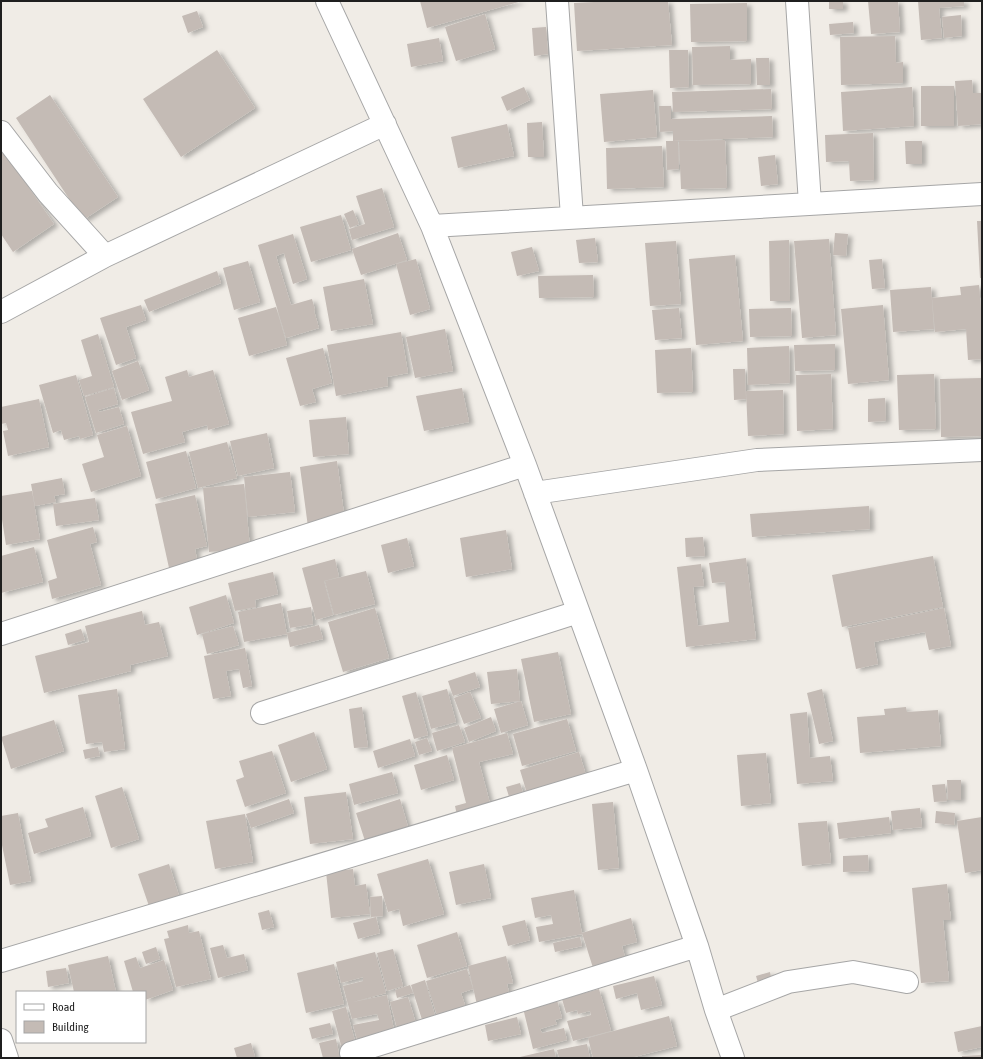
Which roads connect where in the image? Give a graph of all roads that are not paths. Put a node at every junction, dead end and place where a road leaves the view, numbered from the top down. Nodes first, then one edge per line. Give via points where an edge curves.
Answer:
1 (327, 1) edge
2 (557, 1) edge
3 (797, 1) edge
4 (385, 124) junction
5 (1, 132) edge
6 (982, 194) edge
7 (810, 204) junction
8 (572, 217) junction
9 (432, 226) junction
10 (105, 256) junction
11 (1, 312) edge
12 (982, 450) edge
13 (525, 465) junction
14 (535, 493) junction
15 (578, 612) junction
16 (1, 634) edge
17 (262, 713) dead end
18 (636, 770) junction
19 (697, 946) junction
20 (1, 961) edge
21 (907, 982) dead end
22 (716, 1010) junction
23 (1, 1040) edge
24 (351, 1053) dead end
25 (7, 1058) edge
26 (733, 1058) edge

1 - 4 street
2 - 8 street
3 - 7 street
4 - 9 street
4 - 10 street
5 - 10 street via 48,193
6 - 7 street
7 - 8 street
8 - 9 street
9 - 13 street
10 - 11 street
12 - 14 street via 757,460
13 - 14 street
13 - 16 street
14 - 15 street
15 - 17 street
15 - 18 street
18 - 19 street
18 - 20 street
19 - 22 street
19 - 24 street
21 - 22 street via 853,972 788,982
22 - 26 street
23 - 25 street

